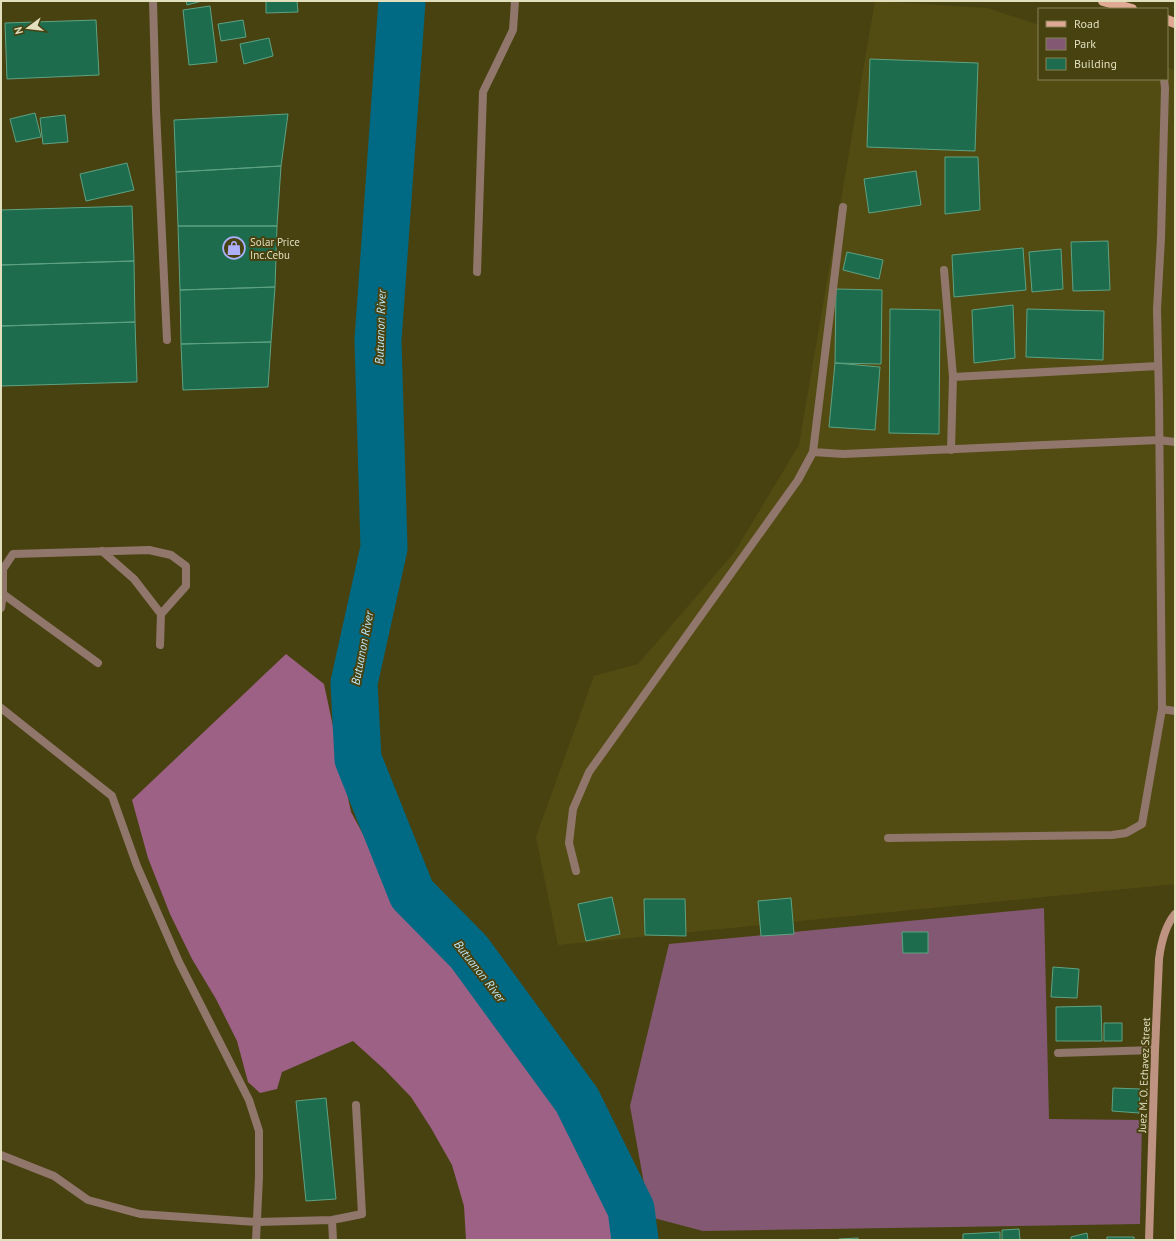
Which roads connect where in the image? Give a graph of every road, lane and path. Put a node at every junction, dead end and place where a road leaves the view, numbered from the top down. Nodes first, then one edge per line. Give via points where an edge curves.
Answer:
1 (154, 1) edge
2 (515, 1) edge
3 (1103, 1) edge
4 (1128, 8) edge
5 (1164, 80) edge
6 (843, 207) dead end
7 (944, 270) dead end
8 (477, 272) dead end
9 (167, 340) dead end
10 (1158, 366) junction
11 (953, 377) junction
12 (1159, 440) junction
13 (1175, 442) edge
14 (951, 450) junction
15 (813, 452) junction
16 (102, 551) junction
17 (3, 594) junction
18 (1, 608) edge
19 (161, 614) junction
20 (160, 646) dead end
21 (98, 664) dead end
22 (1, 708) edge
23 (1162, 709) junction
24 (1175, 711) edge
25 (888, 838) dead end
26 (576, 872) dead end
27 (1175, 914) edge
28 (1155, 1050) junction
29 (1058, 1053) dead end
30 (356, 1105) dead end
31 (1, 1155) edge
32 (332, 1220) junction
33 (257, 1222) junction
34 (256, 1240) edge
35 (333, 1240) edge
36 (1149, 1240) edge

1 - 9 street via 156,110
2 - 8 street via 513,30 483,92
3 - 4 main road
5 - 10 street via 1157,309
6 - 15 street
7 - 11 street
10 - 11 street
10 - 12 street
11 - 14 street
12 - 13 street
12 - 14 street
12 - 23 street
14 - 15 street via 843,454
15 - 26 street via 798,480 589,772 574,809 569,843
16 - 17 street via 13,554 3,570
16 - 19 street via 134,579
16 - 19 street via 149,550 171,555 186,566 186,586
17 - 18 street
17 - 21 street
19 - 20 street
22 - 33 street via 112,796 137,866 176,956 249,1100 259,1131
23 - 24 street
23 - 25 street via 1142,824 1126,833
27 - 28 street, Juez M. O. Echavez Street via 1166,928 1159,959
28 - 29 street
28 - 36 street, Juez M. O. Echavez Street
30 - 32 street via 362,1214
31 - 33 street via 54,1176 88,1200 140,1214
32 - 33 street
32 - 35 street
33 - 34 street

